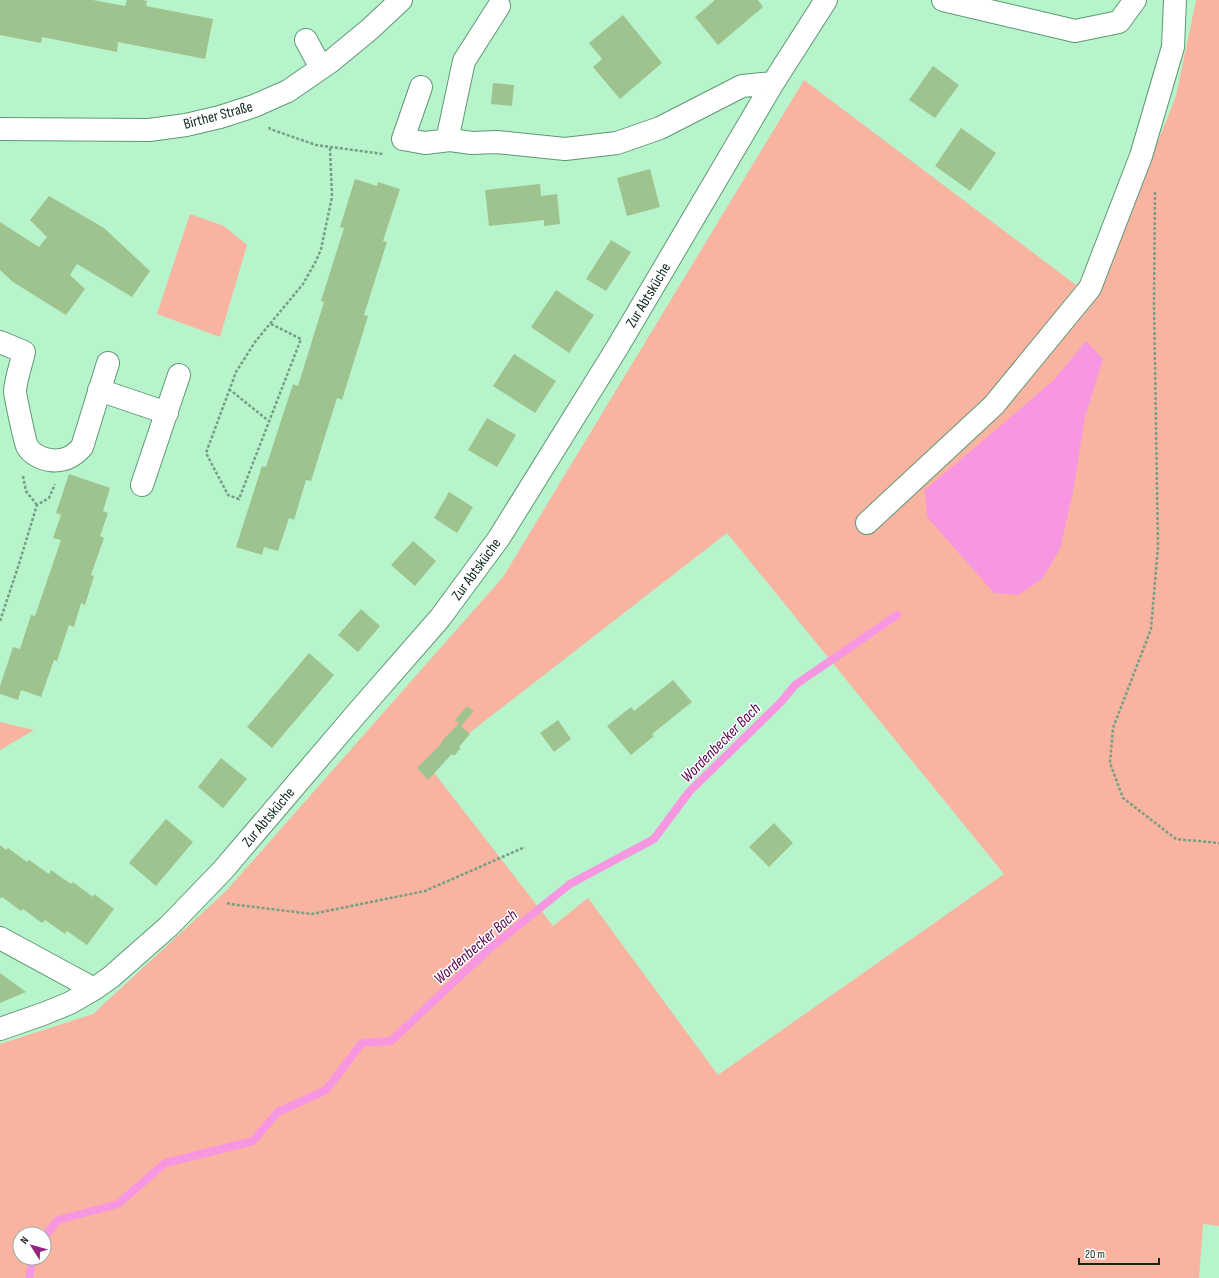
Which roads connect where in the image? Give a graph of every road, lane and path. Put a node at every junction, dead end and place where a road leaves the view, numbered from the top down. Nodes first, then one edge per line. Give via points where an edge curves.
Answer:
1 (401, 0) edge
2 (826, 0) edge
3 (943, 0) edge
4 (1135, 0) edge
5 (1175, 0) edge
6 (499, 6) dead end
7 (306, 40) dead end
8 (321, 68) junction
9 (773, 83) junction
10 (421, 87) dead end
11 (259, 104) junction
12 (0, 129) edge
13 (450, 140) junction
14 (330, 147) junction
15 (390, 154) dead end
16 (1156, 188) dead end
17 (271, 324) junction
18 (0, 342) edge
19 (108, 363) dead end
20 (179, 375) dead end
21 (229, 389) junction
22 (100, 390) junction
23 (167, 412) junction
24 (270, 422) junction
25 (65, 460) junction
26 (142, 485) dead end
27 (867, 523) dead end
28 (0, 622) edge
29 (1219, 843) edge
30 (525, 847) dead end
31 (203, 892) junction
32 (0, 938) edge
33 (94, 989) junction
34 (0, 1029) edge

1 - 8 street, Birther Straße via 370,29
2 - 9 street, Zur Abtsküche
3 - 4 street via 1075,31 1119,22
5 - 27 street via 1173,47 1141,156 1090,288 994,405
6 - 13 street via 464,61 449,131
7 - 8 street
8 - 11 street, Birther Straße via 288,91
9 - 13 street via 742,86 660,128 617,144 565,149
9 - 31 street, Zur Abtsküche via 617,348 499,538 440,618
10 - 13 street via 403,139 425,143
11 - 12 street, Birther Straße via 192,124 149,130
11 - 14 path via 270,129 316,145
14 - 15 path
14 - 17 path via 332,198 321,249 303,284
16 - 29 path via 1154,304 1158,546 1151,629 1113,728 1110,762 1123,798 1176,839
17 - 21 path via 255,342 236,372
17 - 24 path via 301,339
18 - 25 street via 24,352 15,392 28,446 36,455 46,460
19 - 22 street
20 - 23 street
21 - 24 path
21 - 24 path via 206,452 228,495 239,499
22 - 23 street
22 - 25 street via 82,447 75,455
23 - 26 street
25 - 28 path via 49,498 37,505
30 - 31 path via 425,891 312,914 230,904
31 - 33 street, Zur Abtsküche via 169,926
32 - 33 street
33 - 34 street, Zur Abtsküche via 70,1003

